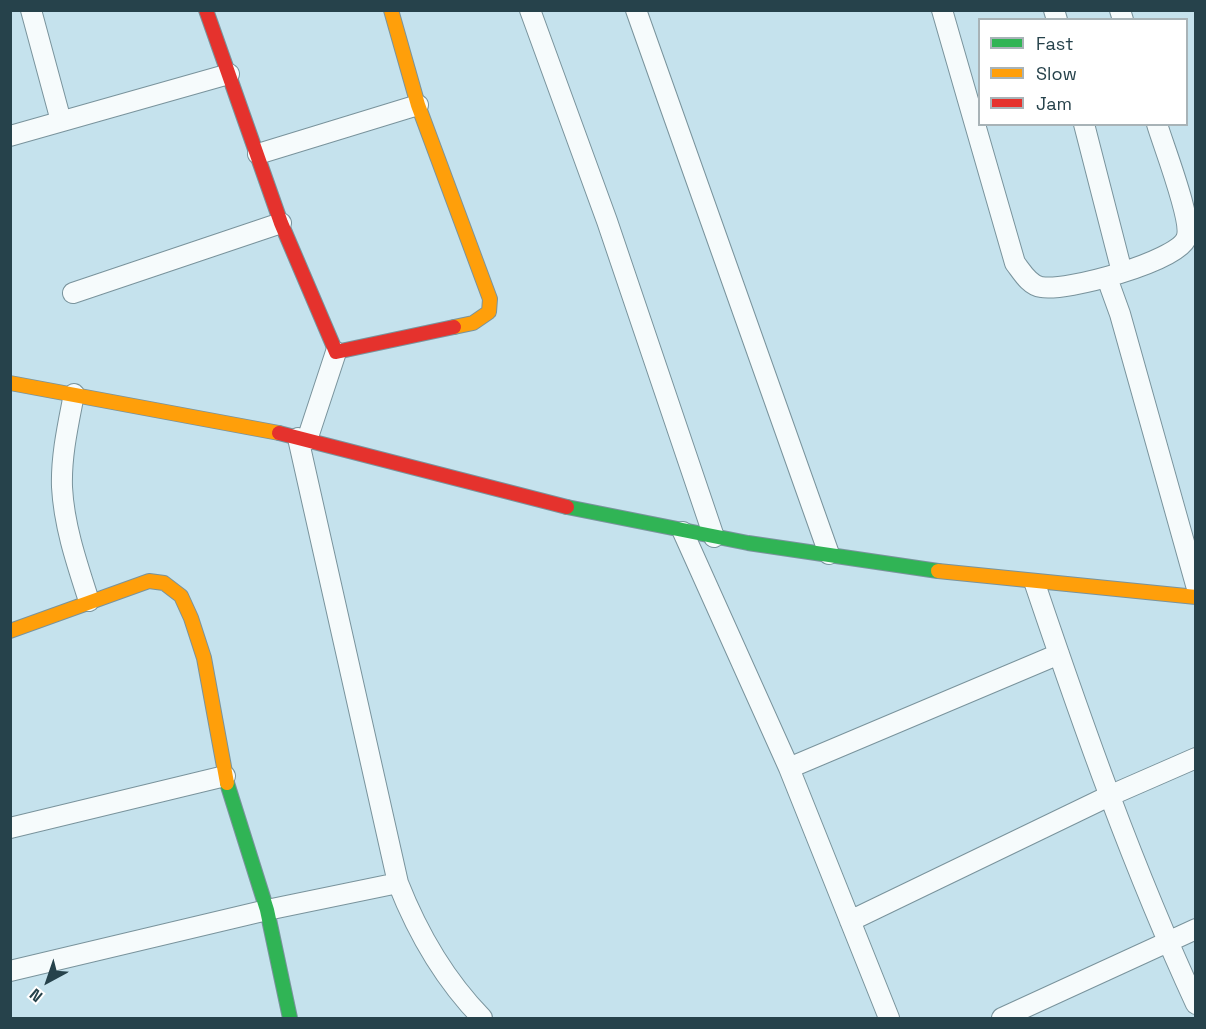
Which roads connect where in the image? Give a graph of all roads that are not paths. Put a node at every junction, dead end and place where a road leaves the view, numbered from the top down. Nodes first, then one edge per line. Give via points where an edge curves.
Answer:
1 (31, 10) edge
2 (206, 10) edge
3 (392, 10) edge
4 (530, 10) edge
5 (636, 10) edge
6 (942, 10) edge
7 (229, 74) junction
8 (418, 105) junction
9 (61, 121) junction
10 (1084, 126) edge
11 (1157, 126) edge
12 (10, 136) edge
13 (258, 154) junction
14 (281, 223) junction
15 (1115, 275) junction
16 (73, 293) dead end
17 (336, 352) junction
18 (10, 383) edge
19 (74, 394) junction
20 (303, 439) junction
21 (683, 532) junction
22 (714, 537) junction
23 (830, 554) junction
24 (1035, 584) junction
25 (1196, 585) edge
26 (1196, 597) edge
27 (89, 601) junction
28 (10, 631) edge
29 (1059, 654) junction
30 (1196, 758) edge
31 (789, 768) junction
32 (225, 776) junction
33 (1109, 796) junction
34 (10, 828) edge
35 (398, 883) junction
36 (267, 910) junction
37 (849, 921) junction
38 (1196, 929) edge
39 (1167, 942) junction
40 (10, 971) edge
41 (1196, 1004) edge
42 (290, 1018) edge
43 (482, 1018) edge
44 (889, 1018) edge
45 (1002, 1018) edge

1 - 9 street
2 - 7 street
3 - 8 street
4 - 22 street via 607,221
5 - 23 street
6 - 15 street via 1015,263 1038,287 1060,289
7 - 9 street
7 - 13 street
8 - 13 street
8 - 17 street via 490,299 489,312 473,323
9 - 12 street
10 - 15 street
11 - 15 street via 1188,232 1174,252
13 - 14 street
14 - 16 street
14 - 17 street
15 - 25 street via 1120,314
17 - 20 street
18 - 19 street
19 - 20 street
19 - 27 street via 65,436 62,487 68,528
20 - 21 street via 547,503
20 - 35 street
21 - 22 street
21 - 31 street
22 - 23 street
23 - 24 street
24 - 26 street
24 - 29 street
27 - 28 street
27 - 32 street via 148,581 164,583 181,596 204,658
29 - 31 street
29 - 33 street
30 - 33 street
31 - 37 street
32 - 34 street
32 - 36 street
33 - 37 street
33 - 39 street
35 - 36 street
35 - 43 street via 414,924 457,993
36 - 40 street
36 - 42 street
37 - 44 street
38 - 39 street
39 - 41 street
39 - 45 street

